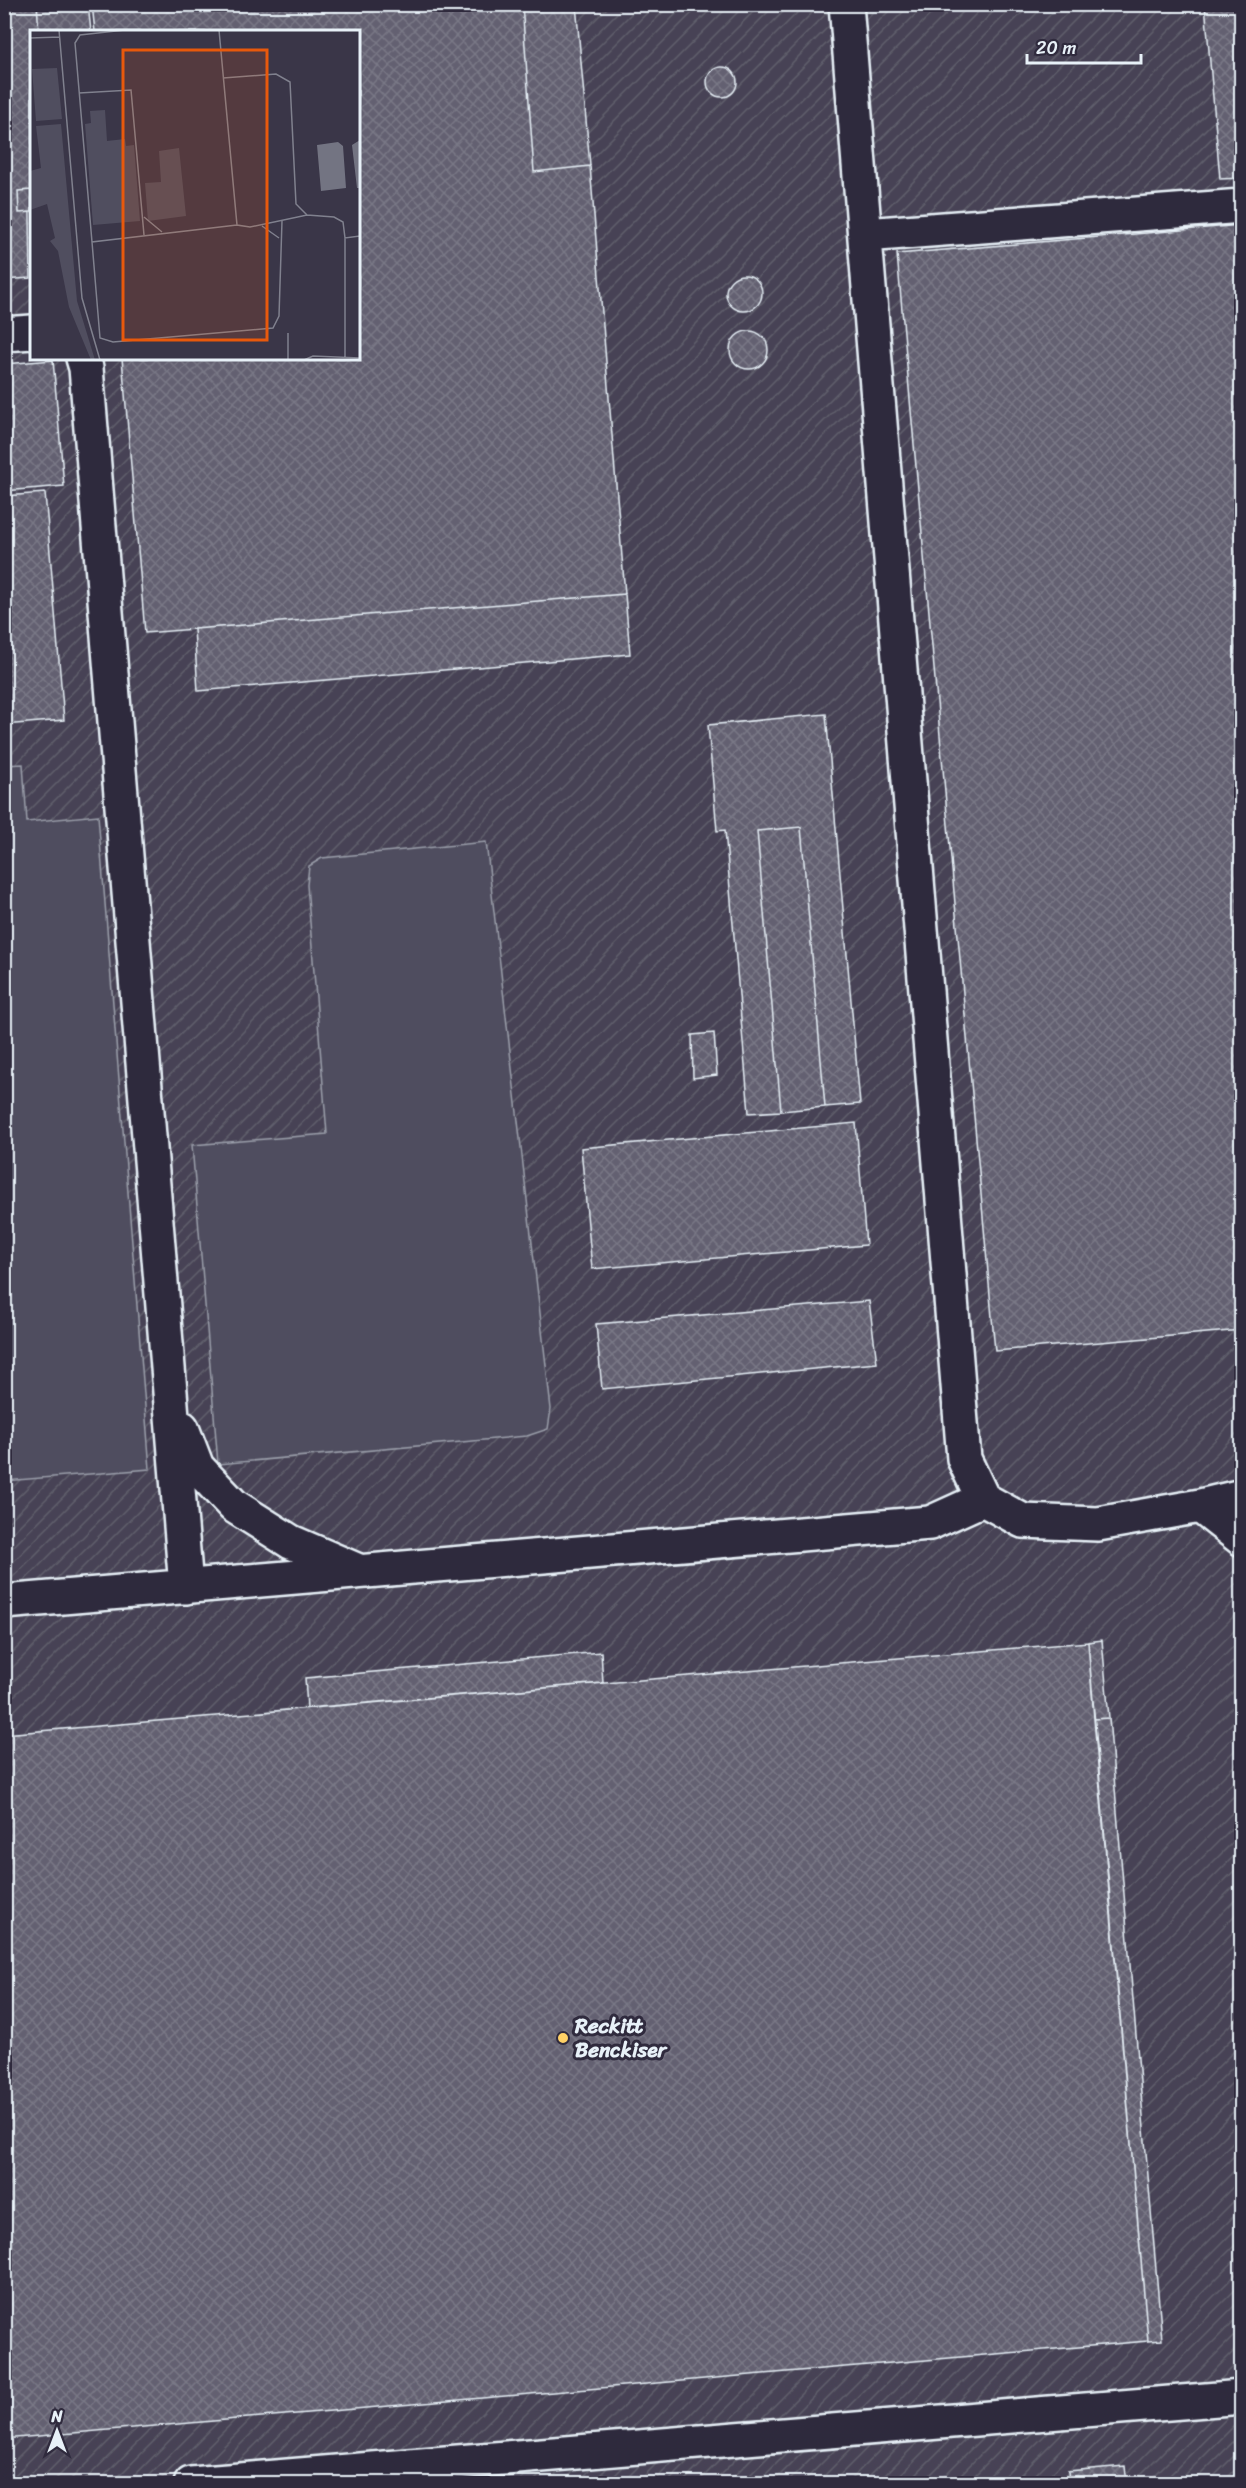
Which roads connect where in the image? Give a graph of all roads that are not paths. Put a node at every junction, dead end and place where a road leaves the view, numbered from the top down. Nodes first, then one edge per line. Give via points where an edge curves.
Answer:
1 (846, 4) edge
2 (1242, 206) edge
3 (865, 235) junction
4 (30, 332) edge
5 (4, 334) edge
6 (83, 360) edge
7 (171, 1398) junction
8 (1242, 1496) edge
9 (983, 1499) junction
10 (1200, 1506) junction
11 (1242, 1539) edge
12 (361, 1572) junction
13 (186, 1587) junction
14 (4, 1602) edge
15 (1242, 2397) edge
16 (191, 2484) edge

1 - 3 lane
2 - 3 lane
3 - 9 lane via 958,1400 964,1459
4 - 5 lane
6 - 7 lane
7 - 12 lane via 197,1467 234,1506 291,1542
7 - 13 lane
8 - 10 lane
9 - 10 lane via 1023,1521 1098,1524
9 - 12 lane via 930,1523
10 - 11 lane
12 - 13 lane
13 - 14 lane
15 - 16 lane

